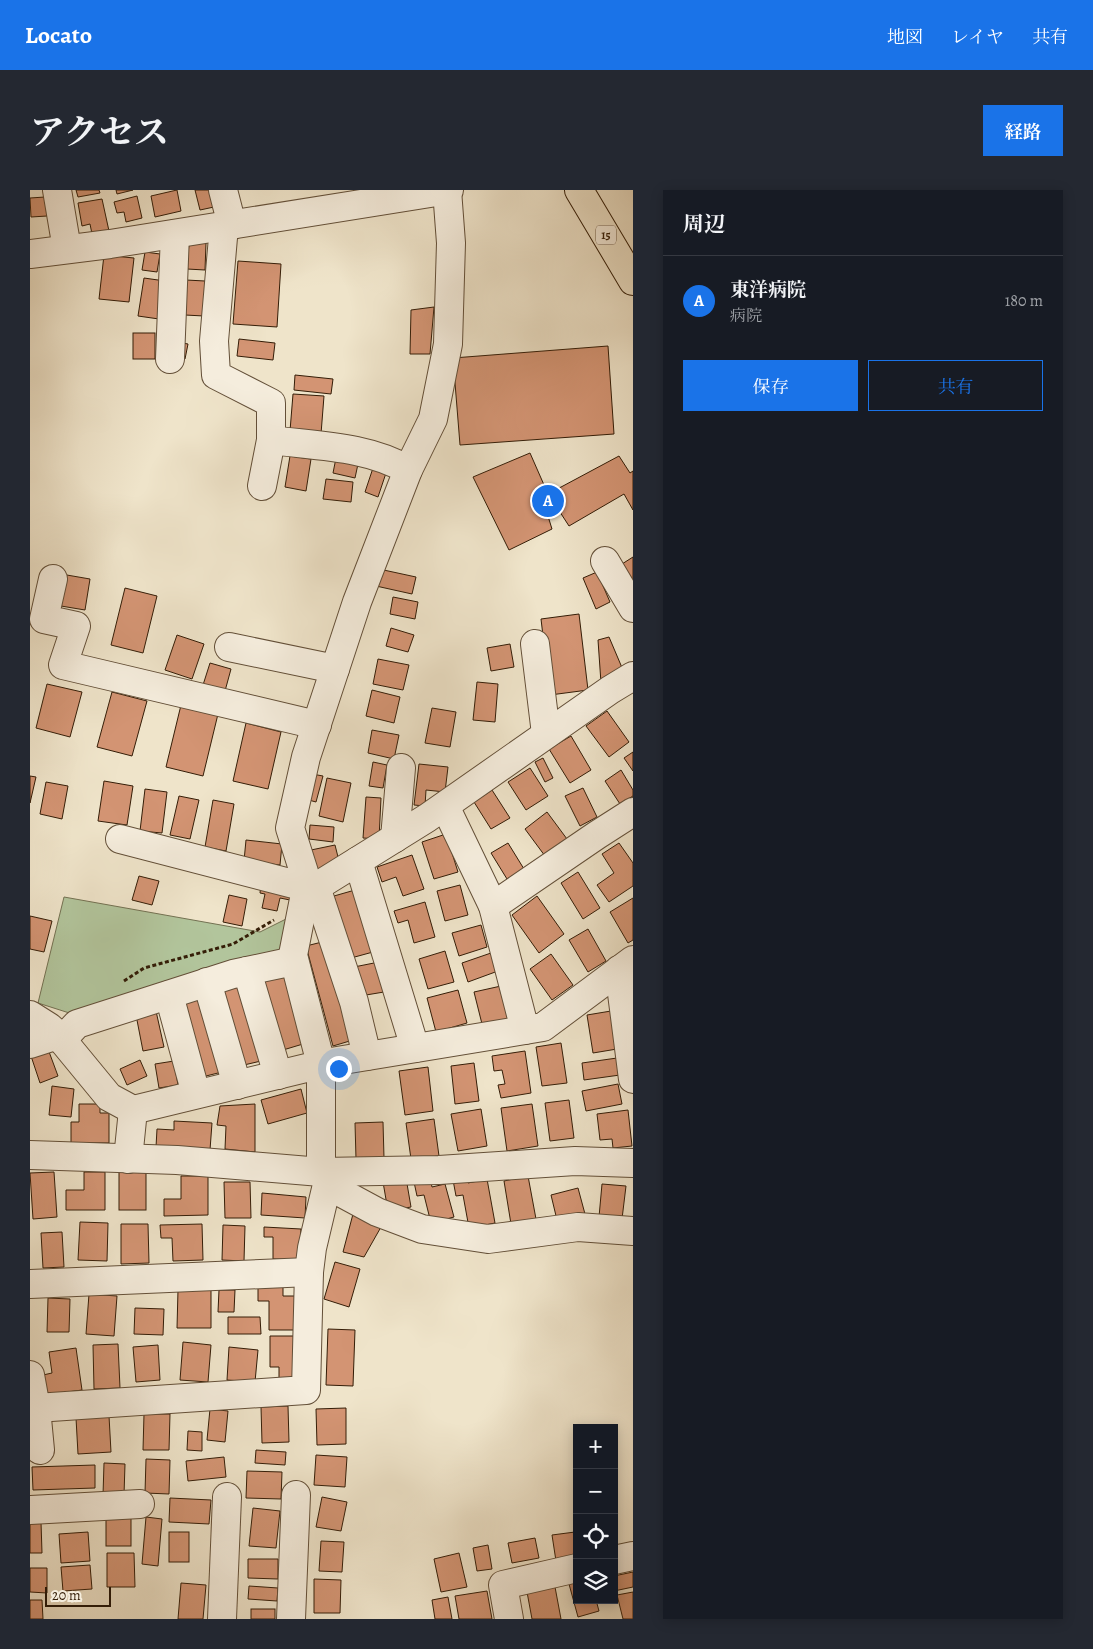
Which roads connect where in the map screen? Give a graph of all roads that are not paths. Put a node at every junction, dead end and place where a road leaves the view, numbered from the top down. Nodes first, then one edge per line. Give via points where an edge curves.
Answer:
1 (58, 190) edge
2 (223, 190) edge
3 (448, 190) edge
4 (579, 190) edge
5 (391, 195) edge
6 (228, 225) junction
7 (175, 234) junction
8 (67, 249) junction
9 (30, 254) edge
10 (633, 281) edge
11 (170, 359) dead end
12 (271, 440) junction
13 (408, 470) junction
14 (262, 486) dead end
15 (605, 560) dead end
16 (52, 579) dead end
17 (633, 608) edge
18 (535, 644) dead end
19 (229, 647) dead end
20 (335, 669) junction
21 (633, 676) edge
22 (316, 725) junction
23 (546, 734) junction
24 (401, 768) dead end
25 (445, 806) junction
26 (633, 812) edge
27 (120, 838) dead end
28 (395, 838) junction
29 (358, 861) junction
30 (310, 893) junction
31 (493, 906) junction
32 (294, 961) junction
33 (626, 965) edge
34 (247, 971) junction
35 (208, 982) junction
36 (168, 995) junction
37 (30, 1015) edge
38 (525, 1030) junction
39 (60, 1038) junction
40 (30, 1044) edge
41 (415, 1048) junction
42 (367, 1056) junction
43 (321, 1064) junction
44 (278, 1075) junction
45 (633, 1079) edge
46 (237, 1085) junction
47 (196, 1094) junction
48 (133, 1110) junction
49 (30, 1155) edge
50 (128, 1159) junction
51 (633, 1163) edge
52 (326, 1176) junction
53 (633, 1231) edge
54 (309, 1272) junction
55 (30, 1284) edge
56 (30, 1375) edge
57 (36, 1408) junction
58 (40, 1450) dead end
59 (296, 1495) dead end
60 (227, 1497) dead end
61 (140, 1504) dead end
62 (30, 1510) edge
63 (633, 1556) edge
64 (618, 1559) edge
65 (573, 1569) edge
66 (222, 1619) edge
67 (292, 1619) edge
68 (509, 1619) edge

1 - 8 street
2 - 6 street
3 - 5 street
3 - 13 street via 451,243 448,344 433,419
4 - 10 main road, 15
5 - 6 street
6 - 7 street
6 - 12 street via 214,341 216,375 271,403
7 - 8 street
7 - 11 street
8 - 9 street
12 - 13 street via 345,449 394,462
12 - 14 street
13 - 20 street
15 - 17 street
16 - 22 street via 44,619 76,626 63,666
18 - 23 street
19 - 20 street
20 - 22 street
21 - 23 street
22 - 30 street via 290,828
23 - 25 street
24 - 28 street
25 - 28 street
25 - 31 street
26 - 31 street
27 - 30 street
28 - 29 street
29 - 30 street
29 - 41 street
30 - 32 street via 292,955
30 - 42 street via 354,1002
31 - 38 street
32 - 34 street
32 - 43 street
33 - 38 street via 543,1027
33 - 45 street
34 - 35 street
34 - 44 street
35 - 36 street
35 - 46 street
36 - 39 street via 77,1024
36 - 47 street
37 - 39 street
38 - 41 street
39 - 40 street
39 - 48 street via 109,1097
41 - 42 street
42 - 43 street
43 - 44 street
43 - 52 street
44 - 46 street
46 - 47 street
47 - 48 street
48 - 50 street
49 - 50 street
50 - 52 street via 177,1160
51 - 52 street via 575,1161
52 - 53 street via 377,1212 422,1229 488,1239 578,1227
52 - 54 street
54 - 55 street
54 - 57 street via 306,1390
56 - 57 street
57 - 58 street
59 - 67 street
60 - 66 street
61 - 62 street
63 - 64 street
65 - 68 street via 503,1585

